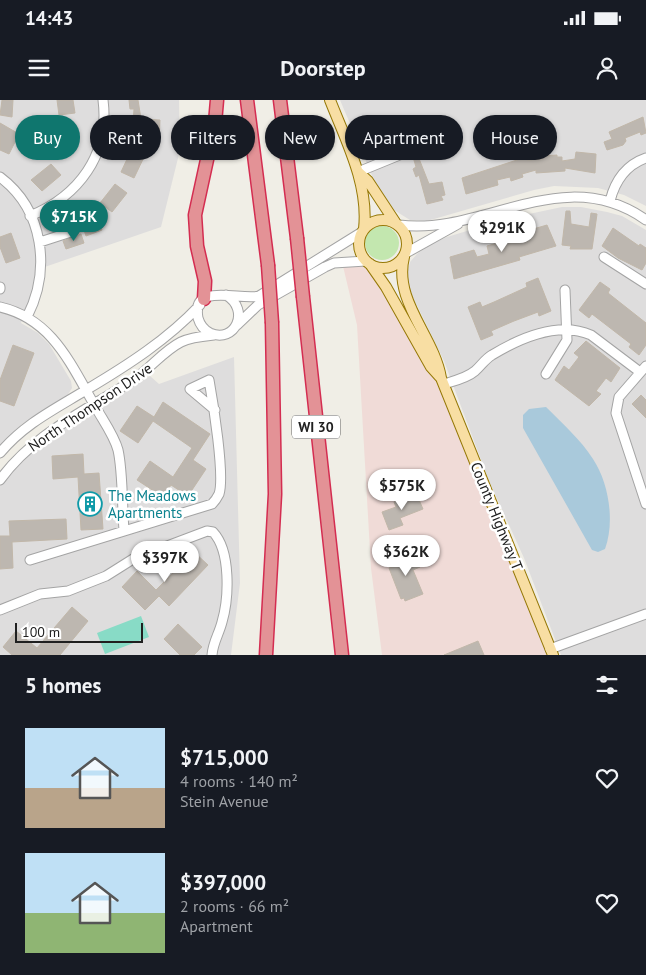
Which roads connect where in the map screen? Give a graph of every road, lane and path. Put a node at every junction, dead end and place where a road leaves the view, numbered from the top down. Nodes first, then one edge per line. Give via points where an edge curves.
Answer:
1 (103, 100) edge
2 (217, 100) edge
3 (247, 100) edge
4 (280, 100) edge
5 (330, 100) edge
6 (646, 158) edge
7 (387, 160) edge
8 (358, 172) junction
9 (0, 177) edge
10 (610, 201) junction
11 (30, 216) junction
12 (465, 220) junction
13 (646, 220) edge
14 (397, 223) junction
15 (74, 231) dead end
16 (363, 231) junction
17 (40, 242) junction
18 (405, 255) junction
19 (604, 257) dead end
20 (368, 262) junction
21 (644, 279) edge
22 (565, 290) dead end
23 (226, 295) junction
24 (202, 302) junction
25 (0, 307) edge
26 (27, 317) junction
27 (236, 325) junction
28 (568, 330) junction
29 (214, 334) junction
30 (643, 369) edge
31 (546, 374) dead end
32 (442, 381) junction
33 (86, 390) junction
34 (94, 405) junction
35 (215, 410) dead end
36 (0, 453) edge
37 (0, 480) edge
38 (646, 504) edge
39 (124, 530) junction
40 (30, 560) dead end
41 (334, 595) junction
42 (0, 610) edge
43 (646, 614) edge
44 (552, 652) edge
45 (212, 655) edge
46 (266, 655) edge
47 (334, 655) edge
48 (342, 655) edge

1 - 11 street via 104,124 91,168 72,192 48,209
2 - 24 highway via 195,215 197,246 205,281
3 - 46 highway, WI 30, bridge via 272,323 275,494
4 - 41 highway, WI 30, bridge
5 - 8 main road
6 - 10 street via 624,173
7 - 8 street
8 - 14 main road
8 - 16 main road via 366,204
9 - 11 street via 15,191
10 - 12 street via 573,198 530,201
10 - 13 street
11 - 17 street
12 - 14 street via 423,227
12 - 18 street
14 - 16 main road via 378,220
14 - 18 main road via 406,235
15 - 17 street
16 - 20 main road via 359,248
16 - 23 street via 259,296
17 - 26 street via 41,278
18 - 20 main road via 391,267 382,268
18 - 32 main road, County Highway T via 401,281 439,363
19 - 21 street
20 - 27 street via 325,266 258,305
20 - 32 main road, County Highway T
22 - 28 street
23 - 24 street via 214,294
23 - 27 street via 237,304
24 - 29 street via 198,317 200,323
24 - 33 street, North Thompson Drive via 181,325 149,350
25 - 26 street
26 - 33 street via 55,339
27 - 29 street via 227,333
28 - 30 street via 591,335
28 - 31 street via 563,349
28 - 32 street via 532,336 494,354 471,374
29 - 34 street, North Thompson Drive via 182,342
30 - 38 street via 619,397 616,413
32 - 44 main road, County Highway T
33 - 34 street
33 - 36 street, North Thompson Drive via 34,420
34 - 37 street, North Thompson Drive via 24,452
34 - 39 street via 118,449
35 - 39 street via 217,499 212,504
39 - 40 street
41 - 47 highway
41 - 48 highway, WI 30
42 - 45 street via 40,594 68,591 106,576 133,559 207,531 213,532 223,547 226,564 223,621 213,642
43 - 44 street

